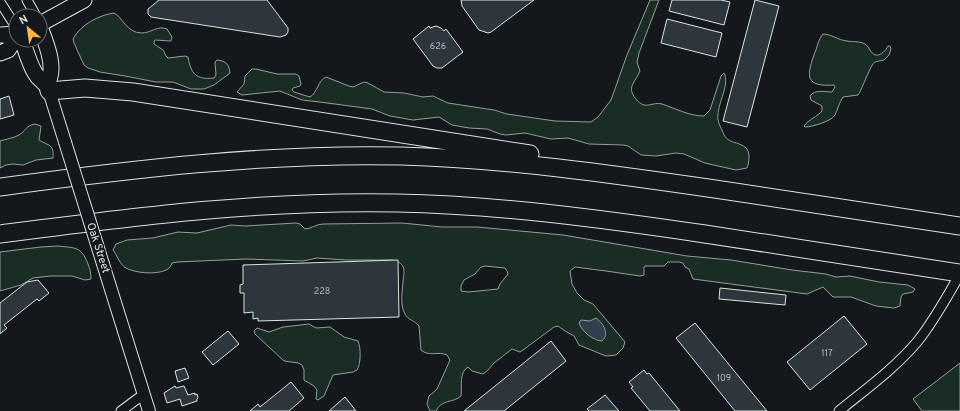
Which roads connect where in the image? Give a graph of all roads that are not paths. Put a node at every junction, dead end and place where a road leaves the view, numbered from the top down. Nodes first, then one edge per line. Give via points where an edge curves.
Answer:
1 (84, 0) edge
2 (0, 2) edge
3 (8, 14) edge
4 (48, 20) edge
5 (9, 48) edge
6 (25, 48) edge
7 (47, 48) edge
8 (0, 53) edge
9 (48, 88) junction
10 (594, 171) junction
11 (0, 186) edge
12 (960, 226) edge
13 (0, 234) edge
14 (960, 273) edge
15 (144, 394) junction
16 (121, 411) edge
17 (149, 411) edge
18 (840, 411) edge

1 - 4 main road
2 - 3 street
5 - 8 main road
6 - 9 main road, Oak Street via 34,72
7 - 9 main road via 52,68
9 - 10 highway via 133,92 505,150
9 - 15 street, Oak Street, bridge
10 - 11 highway via 475,160 331,156 185,164
10 - 12 highway
13 - 14 highway via 166,213 239,207 349,202 442,204 611,220
14 - 18 street via 930,325 909,352
15 - 16 street
15 - 17 street, Oak Street

